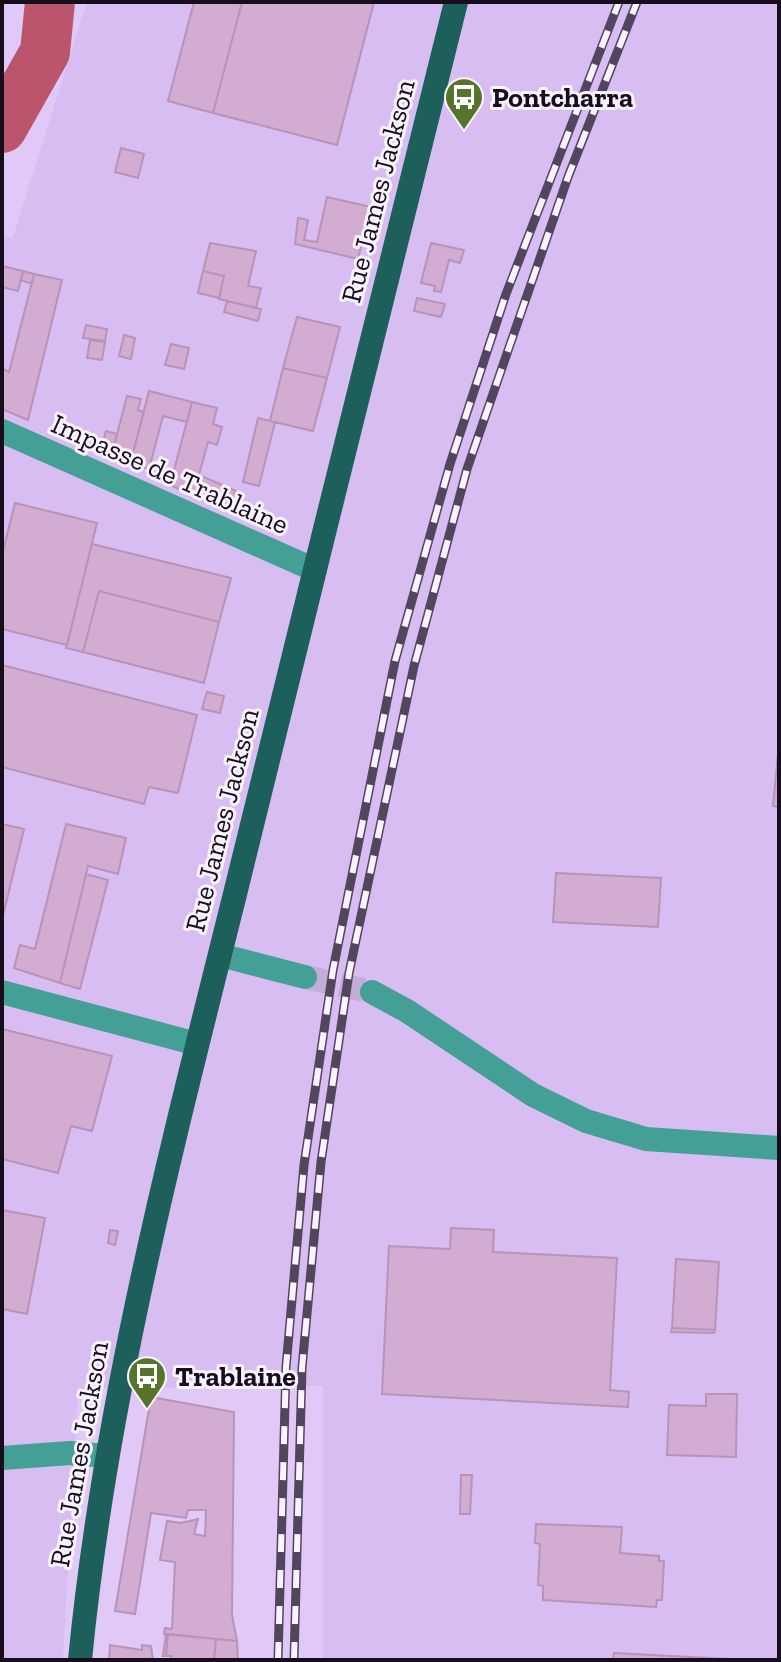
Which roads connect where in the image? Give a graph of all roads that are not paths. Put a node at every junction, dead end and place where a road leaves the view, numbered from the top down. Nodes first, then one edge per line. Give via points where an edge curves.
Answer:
1 (456, 2) edge
2 (2, 431) edge
3 (315, 570) junction
4 (220, 955) junction
5 (305, 977) tunnel mouth
6 (2, 992) edge
7 (372, 992) tunnel mouth
8 (197, 1044) junction
9 (779, 1148) edge
10 (107, 1456) junction
11 (2, 1458) edge
12 (80, 1660) edge

1 - 3 main road, Rue James Jackson
2 - 3 street, Impasse de Trablaine
3 - 4 main road, Rue James Jackson
4 - 5 street
4 - 8 main road, Rue James Jackson
6 - 8 street
7 - 9 street via 533,1095 586,1121 646,1139
8 - 10 main road, Rue James Jackson
10 - 11 street
10 - 12 main road, Rue James Jackson

